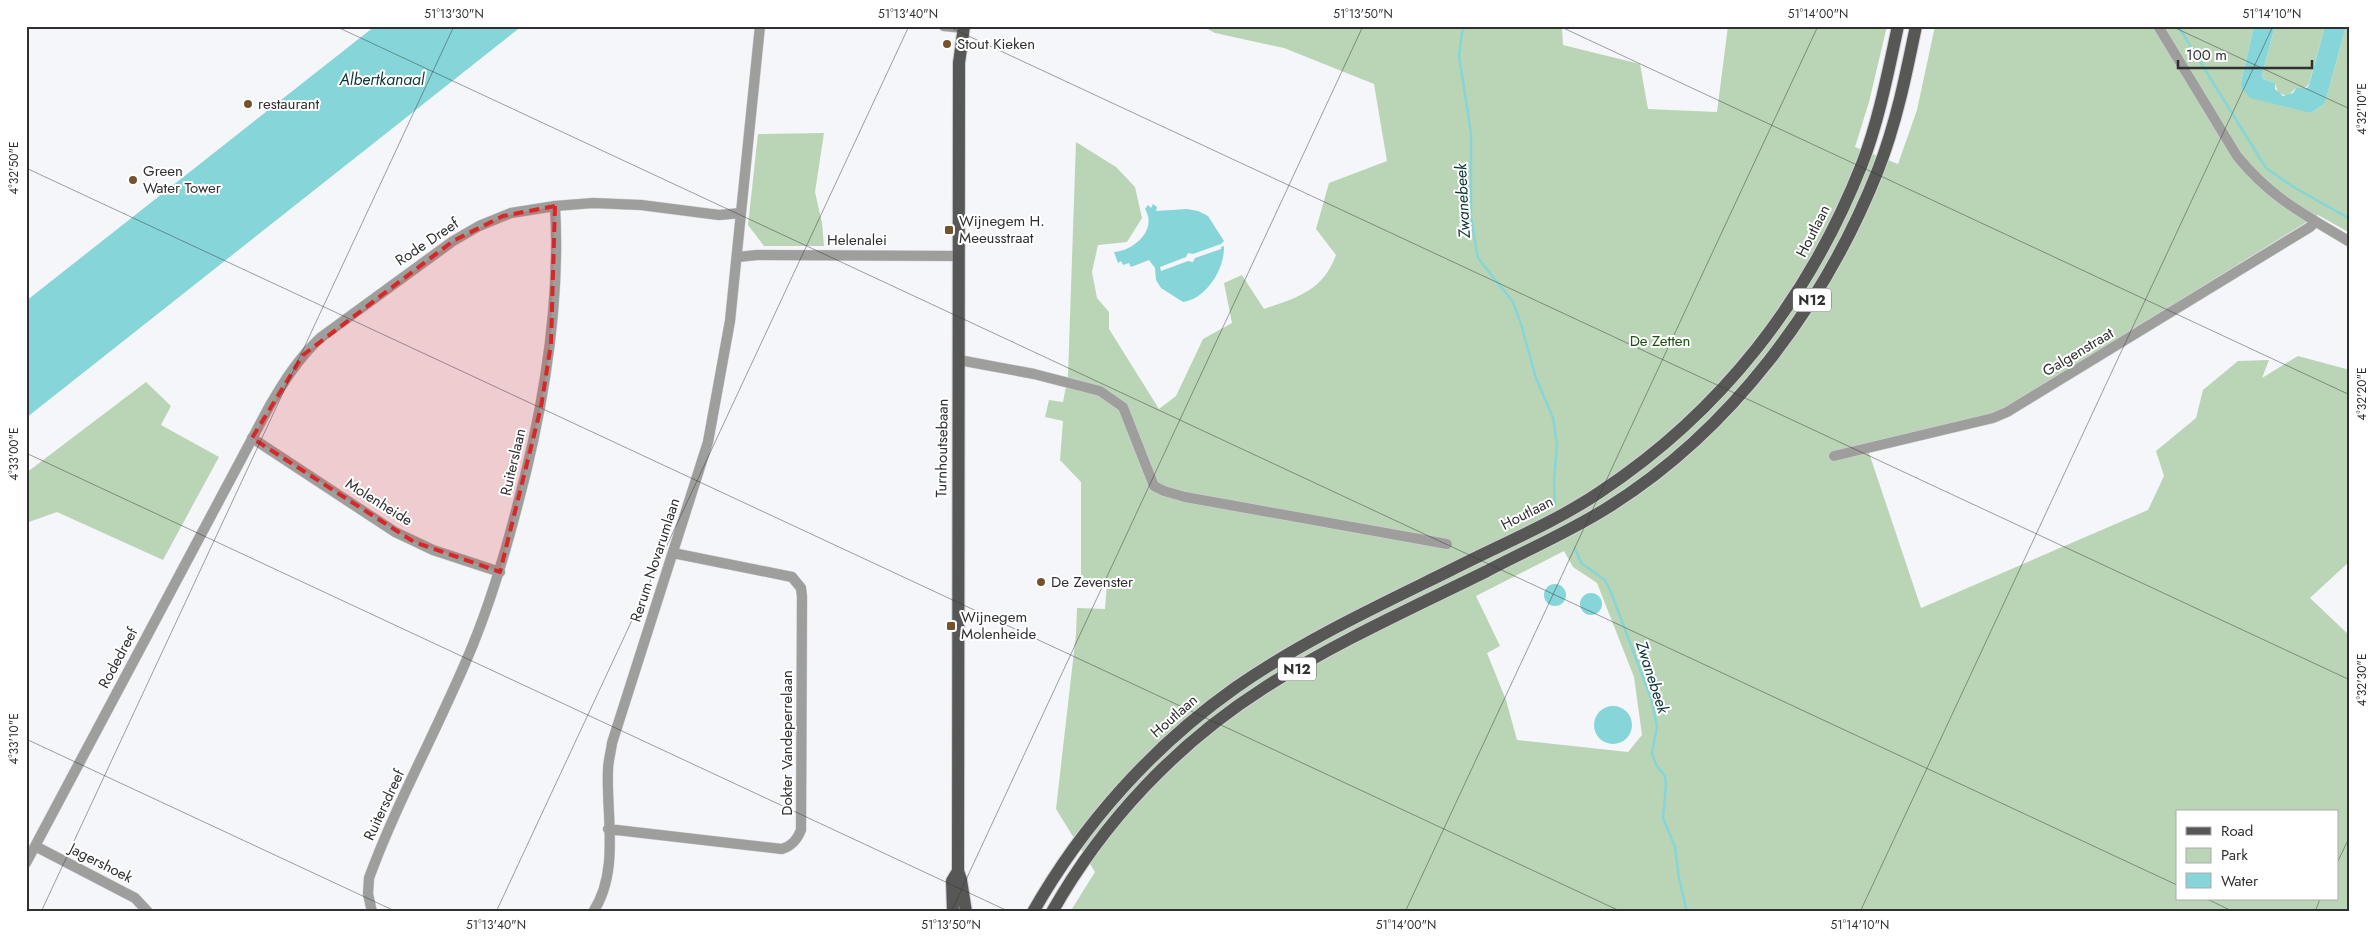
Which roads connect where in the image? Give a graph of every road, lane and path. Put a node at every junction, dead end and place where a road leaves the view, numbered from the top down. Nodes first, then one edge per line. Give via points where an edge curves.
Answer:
1 (760, 26) edge
2 (944, 26) edge
3 (1898, 26) edge
4 (1916, 26) edge
5 (2158, 26) edge
6 (964, 27) edge
7 (555, 206) junction
8 (740, 219) junction
9 (2315, 222) junction
10 (2350, 242) edge
11 (738, 253) junction
12 (958, 256) junction
13 (959, 360) junction
14 (252, 438) junction
15 (1834, 456) dead end
16 (237, 467) joint
17 (1447, 544) dead end
18 (673, 553) junction
19 (500, 572) junction
20 (443, 713) joint
21 (608, 829) junction
22 (35, 846) junction
23 (26, 863) edge
24 (958, 870) junction
25 (148, 912) edge
26 (372, 912) edge
27 (593, 912) edge
28 (953, 912) edge
29 (966, 912) edge
30 (1033, 912) edge
31 (1052, 912) edge

1 - 8 street
2 - 6 street
3 - 30 main road, Houtlaan / N12 via 1863,162 1829,239 1770,334 1718,395 1662,447 1597,495 1293,652 1211,706 1146,762 1073,849
4 - 31 main road, N12 via 1891,132 1860,213 1804,313 1759,372 1720,415 1678,455 1607,508 1338,646 1244,702 1158,772 1079,868
5 - 9 street via 2237,156 2264,187
6 - 12 main road, Turnhoutsebaan via 959,63
7 - 8 street, Rode Dreef via 616,203 720,215 728,221
7 - 14 street, Rode Dreef via 511,213 479,226 320,338 287,376
7 - 19 street, Ruiterslaan via 554,290 544,389
8 - 11 street, Rerum Novarumlaan
9 - 10 street
9 - 15 street, Galgenstraat via 2007,412
11 - 12 street, Helenalei
11 - 18 street, Rerum Novarumlaan via 730,321 708,442
12 - 13 main road, Turnhoutsebaan
13 - 17 street via 1034,374 1107,395 1123,407 1154,486 1164,491
13 - 24 main road, Turnhoutsebaan
14 - 16 street, Rode Dreef
14 - 19 street, Molenheide via 395,532 433,550
16 - 22 street, Rodedreef
18 - 21 street, Rerum Novarumlaan via 612,743 608,768
18 - 21 street, Dokter Vandeperrelaan via 792,577 801,588 801,830 798,838 782,849
19 - 20 street, Ruiterslaan
20 - 26 street, Ruitersdreef via 369,878
21 - 27 street, Rerum Novarumlaan via 606,886
22 - 23 street, Rodedreef
22 - 25 street, Jagershoek via 135,898
24 - 28 main road, Turnhoutsebaan via 952,881
24 - 29 main road, Turnhoutsebaan

